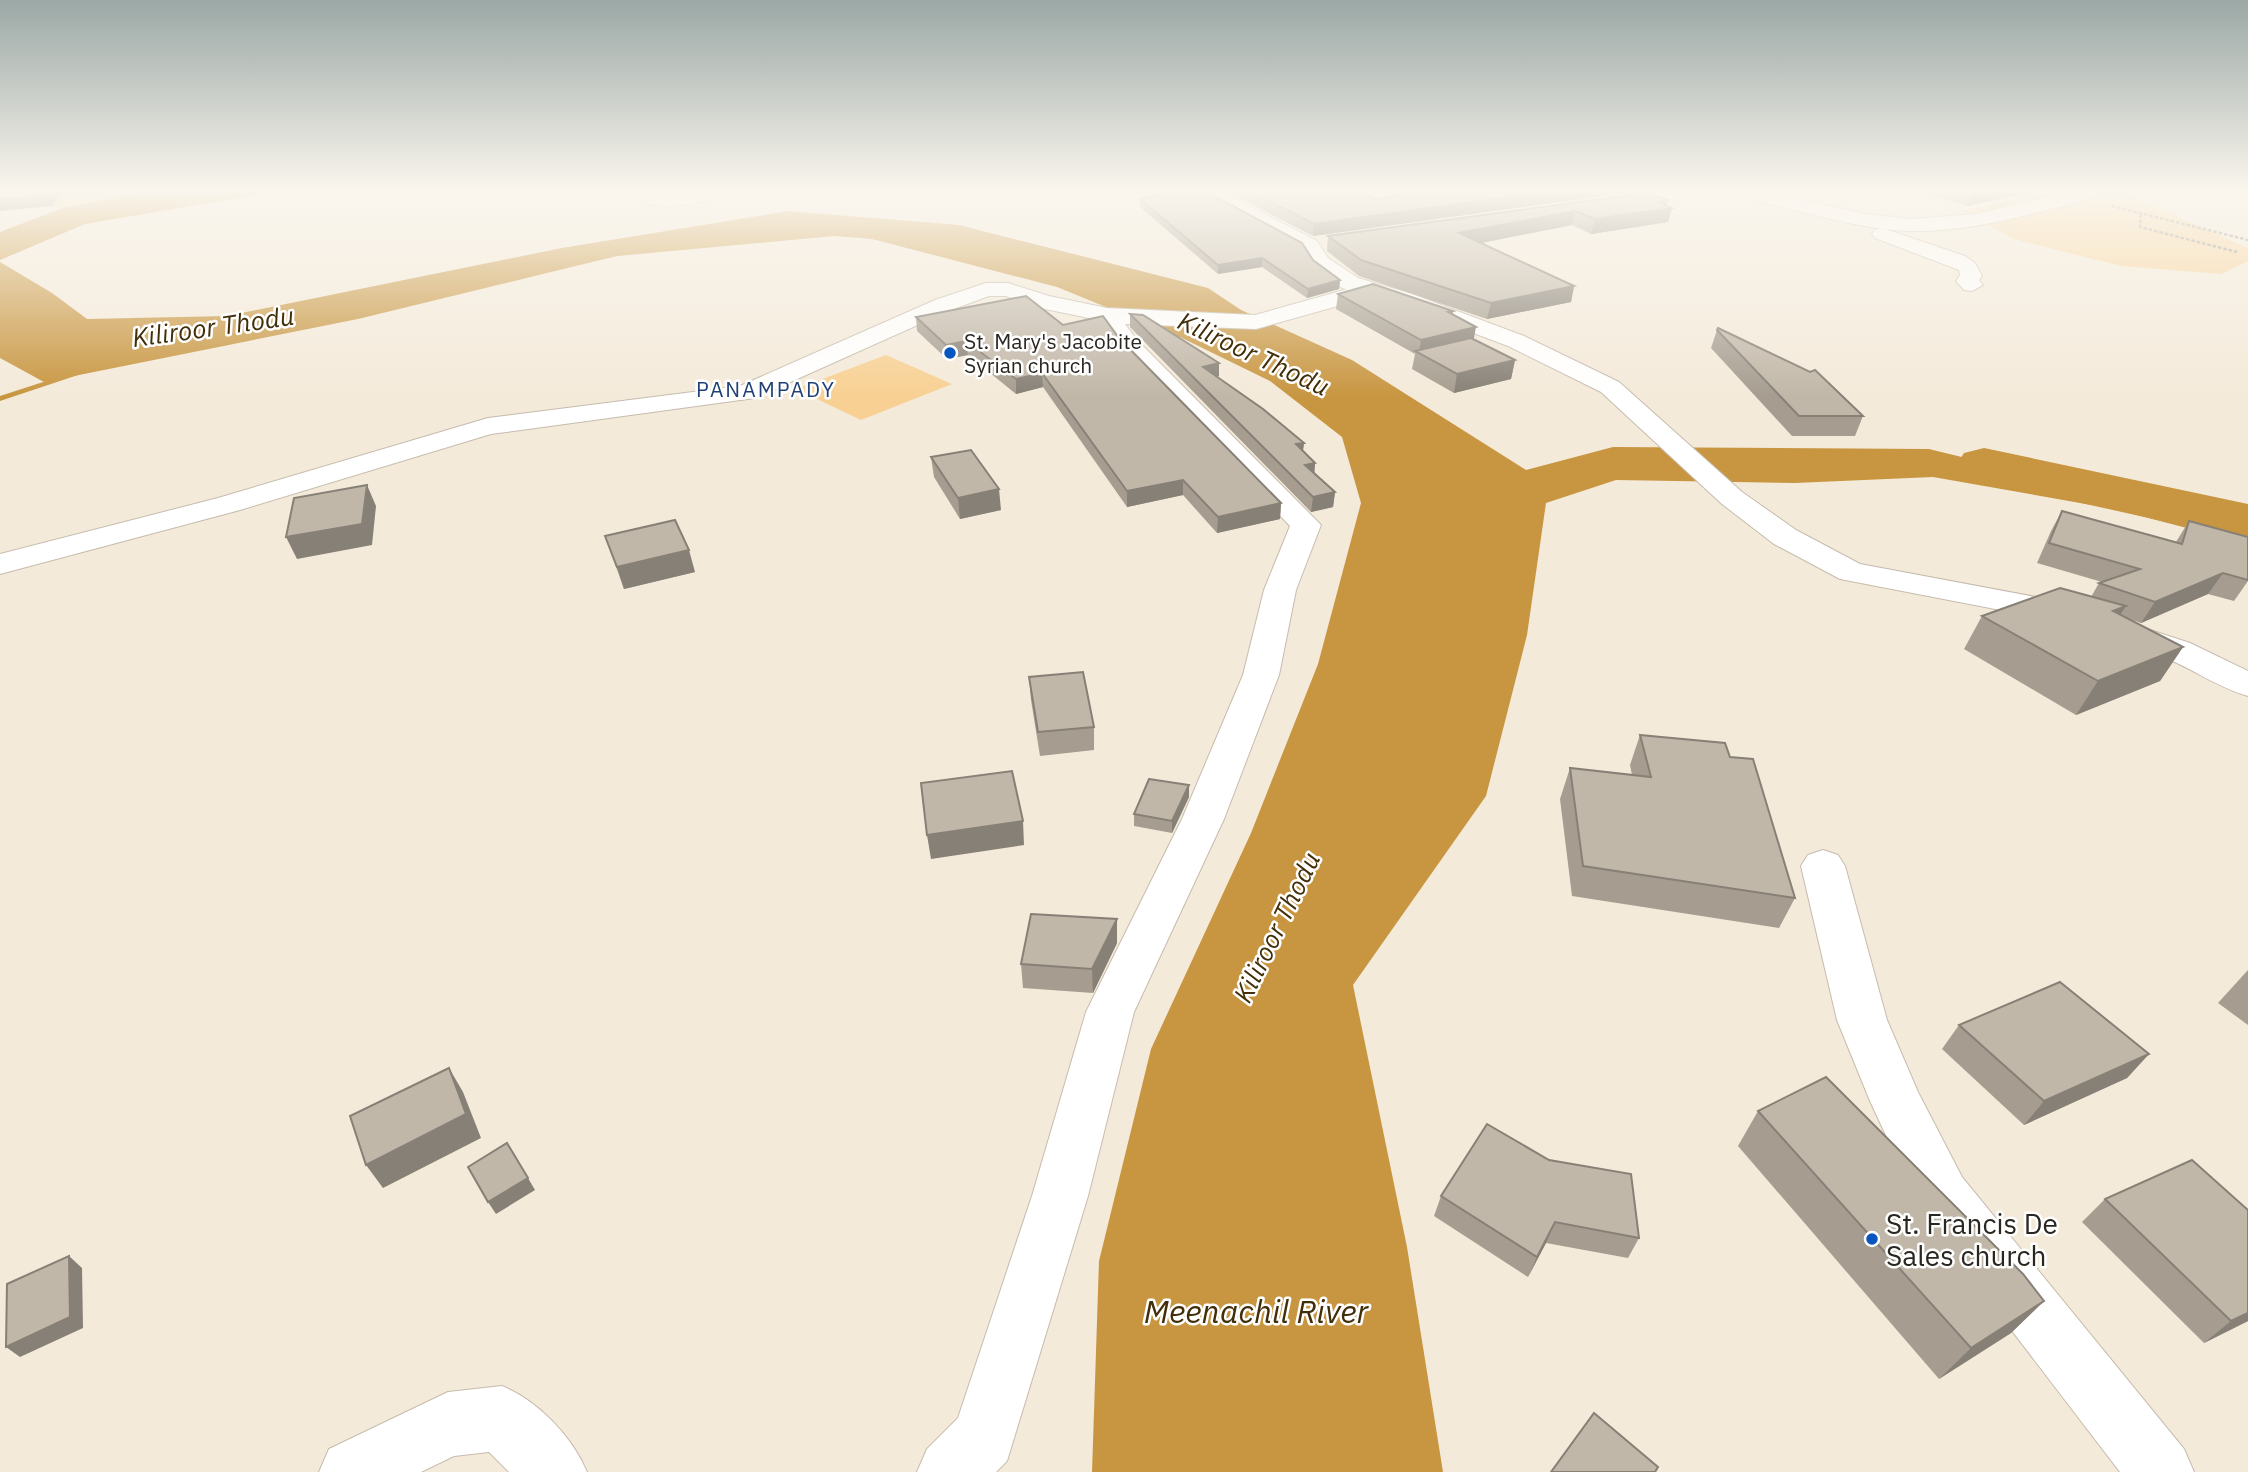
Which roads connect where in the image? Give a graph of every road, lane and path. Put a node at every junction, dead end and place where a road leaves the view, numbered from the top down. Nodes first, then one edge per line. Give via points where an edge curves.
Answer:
1 (1320, 260) edge
2 (1957, 260) edge
3 (1972, 285) dead end
4 (1369, 290) junction
5 (1114, 315) junction
6 (0, 564) edge
7 (2248, 685) edge
8 (1823, 866) dead end
9 (967, 1455) edge
10 (352, 1472) edge
11 (554, 1472) edge
12 (2161, 1472) edge

1 - 4 street via 1350,283
2 - 3 street via 1968,267 1971,276 1967,281
4 - 5 street via 1256,321
4 - 7 street via 1516,341 1610,387 1732,498 1785,537 1851,572 2079,615 2178,650
5 - 6 street via 1043,302 1008,289 986,290 746,393 488,426 229,504
5 - 9 street via 1129,345 1306,525 1280,590 1261,675 1203,819 1110,1012 1017,1340
8 - 12 street via 1862,1020 1942,1195
10 - 11 street via 448,1424 502,1418

